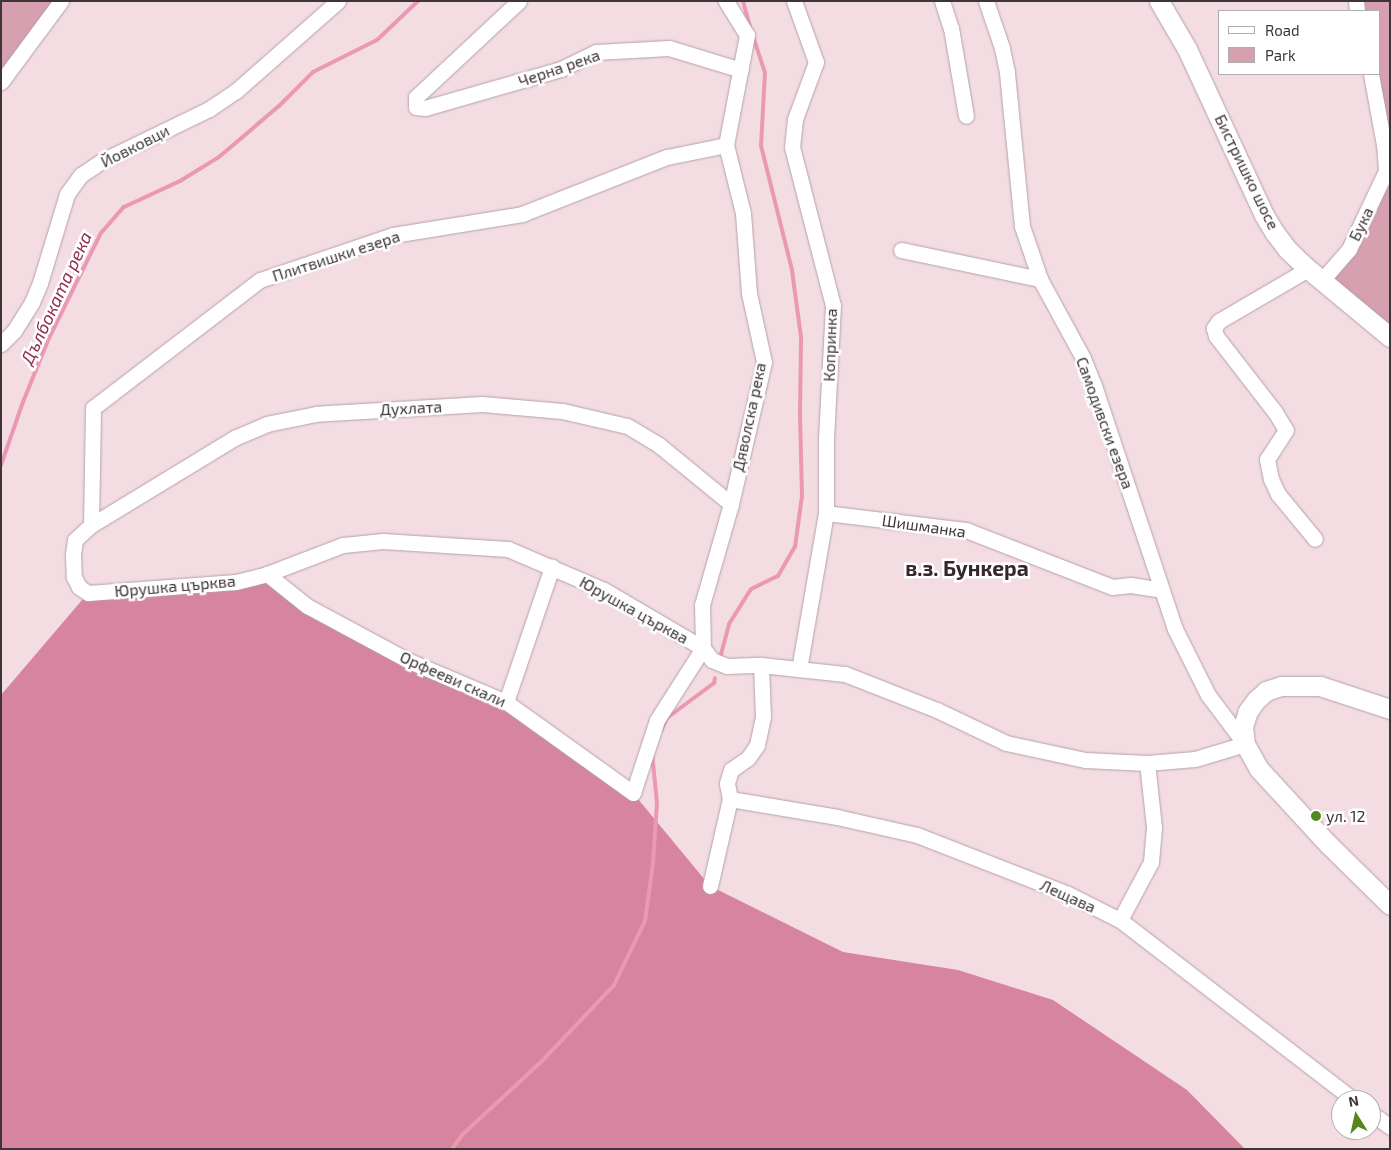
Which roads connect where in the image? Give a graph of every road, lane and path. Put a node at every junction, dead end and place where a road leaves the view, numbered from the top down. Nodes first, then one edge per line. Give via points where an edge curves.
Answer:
1 (61, 1) edge
2 (338, 1) edge
3 (519, 1) edge
4 (726, 1) edge
5 (794, 1) edge
6 (942, 1) edge
7 (986, 1) edge
8 (1159, 1) edge
9 (741, 70) junction
10 (1371, 75) edge
11 (1, 82) edge
12 (966, 116) dead end
13 (726, 145) junction
14 (901, 250) dead end
15 (1316, 274) junction
16 (1040, 278) junction
17 (1390, 337) edge
18 (1, 344) edge
19 (731, 504) junction
20 (826, 513) junction
21 (91, 525) junction
22 (1315, 539) dead end
23 (552, 567) junction
24 (267, 574) junction
25 (1162, 590) junction
26 (703, 648) junction
27 (762, 665) junction
28 (799, 669) junction
29 (506, 702) junction
30 (1390, 709) edge
31 (1245, 744) junction
32 (1147, 764) junction
33 (730, 799) junction
34 (710, 886) dead end
35 (1390, 905) edge
36 (1120, 920) junction
37 (1341, 1090) edge

1 - 11 street
2 - 18 street, Йовковци via 236,91 209,109 102,161 81,175 67,194 32,302 14,331
3 - 9 street, Черна река via 416,97 416,107 425,108 561,69 596,52 669,48
4 - 9 street, Дяволска река via 747,35
5 - 20 street, Копринка via 816,62 795,119 792,147 833,305
6 - 12 street via 951,28
7 - 16 street, Самодивски езера via 1004,56 1022,226
8 - 15 street, Бистришко шосе via 1191,58 1264,215 1288,250
9 - 13 street, Дяволска река
10 - 15 street, Бука via 1386,171 1349,249
13 - 19 street, Дяволска река via 743,213 749,293 764,362
13 - 21 street, Плитвишки езера via 668,157 522,214 393,236 260,280 94,408
14 - 16 street
15 - 17 street, Бистришко шосе
15 - 22 street, Бука via 1219,321 1214,328 1216,336 1286,430 1267,459 1271,479 1278,494
16 - 25 street, Самодивски езера via 1094,383
19 - 21 street, Духлата via 659,445 627,426 562,411 482,404 316,414 268,424 236,437
19 - 26 street, Дяволска река via 702,606
20 - 25 street, Шишманка via 966,530 1112,587 1131,585
20 - 28 street, Копринка
21 - 24 street, Юрушка църква via 75,540 73,554 74,578 88,593 236,582
23 - 24 street, Юрушка църква via 508,549 383,541 343,545
23 - 26 street, Юрушка църква via 604,590
23 - 29 street
24 - 29 street, Орфееви скали via 307,606 401,657
25 - 31 street, Самодивски езера via 1175,629 1208,695
26 - 27 street, Юрушка църква via 712,660 727,666
26 - 29 street, Орфееви скали via 657,720 633,793
27 - 28 street, Юрушка църква
27 - 33 street via 763,717 757,745 748,758 731,770 727,783
28 - 32 street, Юрушка църква via 845,674 937,710 1006,743 1085,760
30 - 31 street via 1320,686 1281,686 1266,690 1248,711 1243,726
31 - 32 street, Юрушка църква via 1195,759
31 - 35 street via 1259,769
32 - 36 street via 1154,827 1151,862
33 - 34 street
33 - 36 street, Лещава via 837,817 917,835 1066,893
36 - 37 street, Лещава

